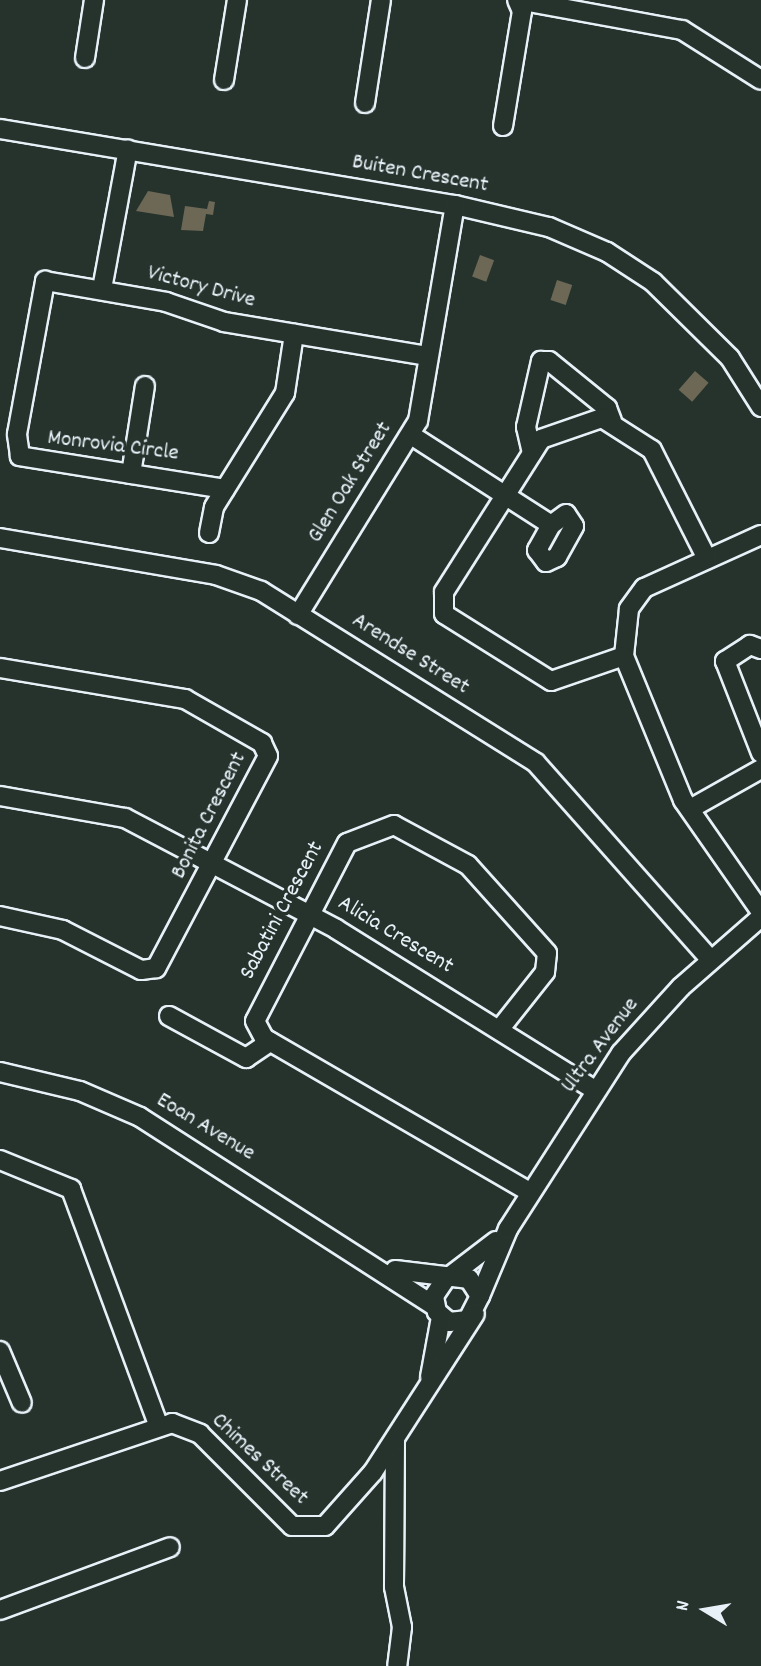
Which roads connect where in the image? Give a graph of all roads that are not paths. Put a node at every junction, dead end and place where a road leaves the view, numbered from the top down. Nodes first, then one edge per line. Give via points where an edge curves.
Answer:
1 (94, 0) edge
2 (237, 0) edge
3 (381, 0) edge
4 (517, 0) edge
5 (85, 58) dead end
6 (224, 80) dead end
7 (761, 80) edge
8 (365, 103) dead end
9 (503, 126) dead end
10 (0, 129) edge
11 (128, 149) junction
12 (454, 205) junction
13 (102, 289) junction
14 (295, 334) junction
15 (428, 356) junction
16 (145, 386) dead end
17 (761, 407) edge
18 (612, 421) junction
19 (411, 435) junction
20 (531, 453) junction
21 (131, 474) junction
22 (225, 489) junction
23 (505, 495) junction
24 (551, 525) dead end
25 (209, 533) dead end
26 (761, 535) edge
27 (0, 538) edge
28 (707, 559) junction
29 (298, 615) junction
30 (761, 649) edge
31 (624, 656) junction
32 (0, 668) edge
33 (761, 753) edge
34 (761, 769) edge
35 (0, 796) edge
36 (690, 809) junction
37 (215, 864) junction
38 (761, 912) edge
39 (309, 913) junction
40 (0, 916) edge
41 (761, 917) edge
42 (710, 959) junction
43 (169, 1016) dead end
44 (499, 1030) junction
45 (270, 1042) junction
46 (0, 1072) edge
47 (595, 1090) junction
48 (0, 1160) edge
49 (530, 1192) junction
50 (508, 1228) junction
51 (371, 1260) junction
52 (447, 1278) junction
53 (480, 1296) junction
54 (437, 1311) junction
55 (475, 1314) junction
56 (0, 1351) edge
57 (426, 1390) junction
58 (22, 1403) dead end
59 (158, 1424) junction
60 (395, 1441) junction
61 (0, 1481) edge
62 (170, 1547) dead end
63 (0, 1609) edge
64 (397, 1666) edge

1 - 5 street
2 - 6 street
3 - 8 street
4 - 7 street via 682,30
4 - 9 street via 522,12
10 - 11 street, Buiten Crescent
11 - 12 street, Buiten Crescent
11 - 13 street
12 - 15 street, Glen Oak Street
12 - 17 street, Buiten Crescent via 558,230 653,282 730,358
13 - 14 street, Victory Drive
13 - 21 street, Monrovia Circle via 45,281 17,447 28,461
14 - 15 street, Victory Drive
14 - 22 street via 285,393
15 - 19 street, Glen Oak Street
16 - 21 street
18 - 20 street via 594,418 547,434
18 - 20 street via 607,408 549,361 541,361 526,428
18 - 28 street via 660,457
19 - 23 street
19 - 29 street, Glen Oak Street
20 - 23 street
21 - 22 street, Monrovia Circle
22 - 25 street
23 - 24 street
23 - 31 street via 444,592 447,618 551,681
26 - 28 street
27 - 29 street, Arendse Street via 228,578
28 - 31 street via 639,593 629,609
29 - 42 street, Arendse Street via 536,763
30 - 33 street via 750,645 725,661
31 - 36 street
32 - 37 street, Bonita Crescent via 185,699 261,743 267,767
34 - 36 street
35 - 37 street, Alicia Crescent via 125,818
36 - 38 street
37 - 39 street, Alicia Crescent
37 - 40 street, Bonita Crescent via 163,962 149,970 63,930
39 - 44 street, Alicia Crescent
39 - 44 street, Sabatini Crescent via 353,839 400,826 451,853 480,876 547,953 545,972
39 - 45 street, Sabatini Crescent via 255,1016 257,1031
41 - 42 street, Ultra Avenue
42 - 47 street, Ultra Avenue via 648,1019
43 - 45 street via 246,1058
44 - 47 street, Alicia Crescent
45 - 49 street
46 - 51 street, Eoan Avenue via 80,1091 140,1117
47 - 49 street, Ultra Avenue
48 - 59 street via 71,1189
49 - 50 street, Ultra Avenue
50 - 52 street, Ultra Avenue
50 - 53 street, Ultra Avenue
51 - 52 street, Eoan Avenue via 402,1274
51 - 54 street, Eoan Avenue
52 - 53 street via 469,1279
52 - 54 street
53 - 55 street
54 - 55 street via 459,1323
54 - 57 street, Chimes Street via 438,1356
55 - 57 street, Chimes Street
56 - 58 street
57 - 60 street, Chimes Street
59 - 60 street, Chimes Street via 200,1434 282,1518 302,1530 325,1526 340,1514
59 - 61 street
60 - 64 street via 394,1587 402,1627
62 - 63 street

